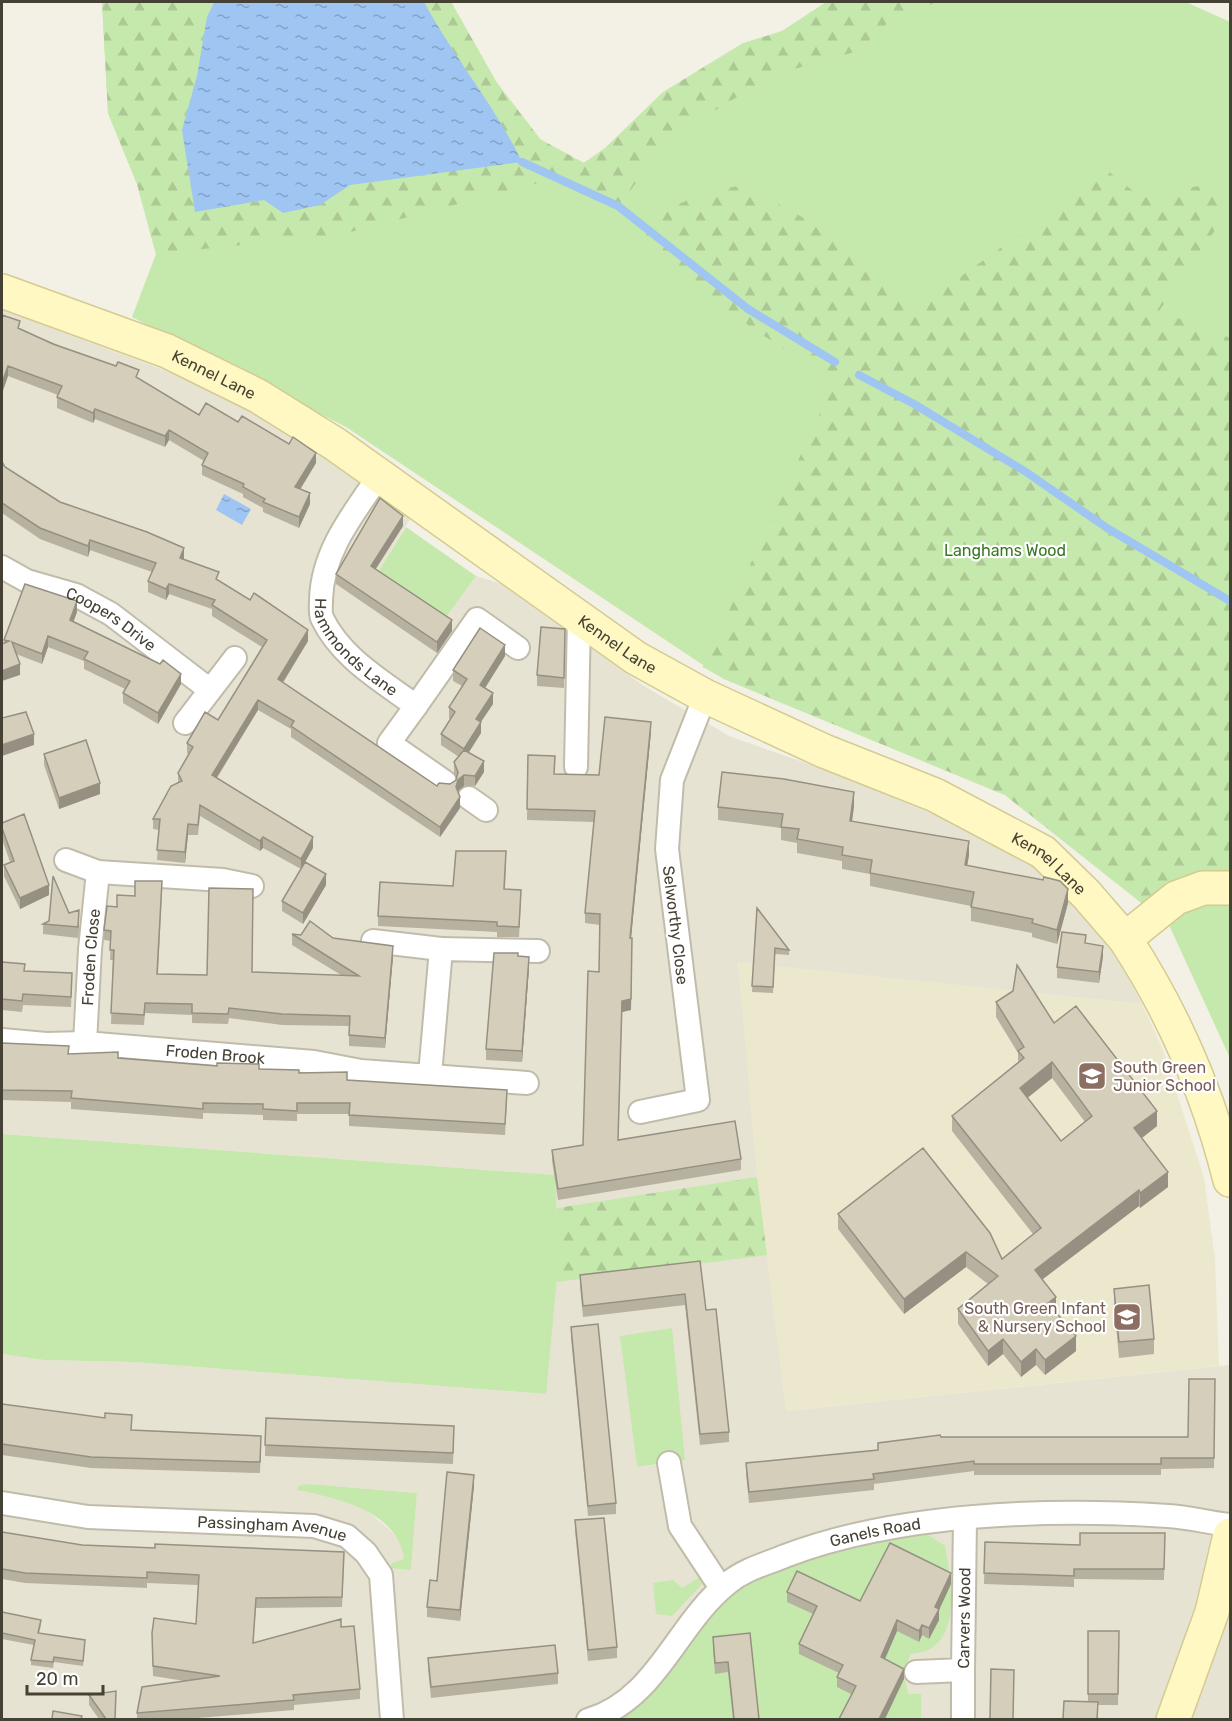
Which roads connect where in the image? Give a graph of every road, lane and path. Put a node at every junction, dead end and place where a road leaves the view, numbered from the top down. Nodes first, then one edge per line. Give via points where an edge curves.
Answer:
1 (2, 291) edge
2 (379, 477) junction
3 (2, 567) edge
4 (579, 618) junction
5 (518, 648) dead end
6 (235, 658) dead end
7 (210, 690) junction
8 (705, 696) junction
9 (416, 706) junction
10 (184, 723) dead end
11 (576, 768) dead end
12 (445, 782) edge
13 (66, 860) dead end
14 (99, 872) junction
15 (252, 886) edge
16 (1230, 888) edge
17 (1125, 939) junction
18 (373, 940) dead end
19 (441, 949) junction
20 (538, 951) dead end
21 (2, 1040) edge
22 (85, 1043) junction
23 (430, 1075) junction
24 (527, 1083) dead end
25 (640, 1112) dead end
26 (1230, 1180) edge
27 (669, 1462) dead end
28 (2, 1503) edge
29 (965, 1519) junction
30 (1230, 1525) edge
31 (1230, 1534) edge
32 (721, 1588) junction
33 (963, 1670) junction
34 (916, 1672) dead end
35 (392, 1719) edge
36 (588, 1719) edge
37 (963, 1719) edge
38 (1173, 1719) edge

1 - 2 street, Kennel Lane via 166,351 258,396
2 - 4 street, Kennel Lane
2 - 9 street, Hammonds Lane via 328,558 321,581 321,616 339,644 360,666
3 - 7 street, Coopers Drive via 111,614
4 - 8 street, Kennel Lane via 636,658
4 - 11 street
5 - 9 street via 477,619
6 - 7 street
7 - 10 street
8 - 17 street, Kennel Lane via 824,751 935,795 1043,852
8 - 25 street, Selworthy Close via 672,780 667,849 698,1100
9 - 12 street, Hammonds Lane via 389,743
13 - 14 street
14 - 15 street via 223,880
14 - 22 street, Froden Close
16 - 17 street via 1203,888 1176,898
17 - 26 street, Kennel Lane via 1185,1043 1207,1099
18 - 19 street
19 - 20 street
19 - 23 street
21 - 22 street, Froden Brook
22 - 23 street, Froden Brook
23 - 24 street, Froden Brook
27 - 32 street via 680,1526
28 - 35 street, Passingham Avenue via 88,1517 314,1526 347,1536 366,1553 381,1575
29 - 30 street, Ganels Road via 1028,1514 1170,1516
29 - 32 street, Ganels Road via 889,1528 806,1548 739,1574
29 - 33 street, Carvers Wood
31 - 38 street via 1212,1612
32 - 36 street, Ganels Road via 700,1610 647,1683 605,1715
33 - 34 street, Carvers Wood
33 - 37 street

